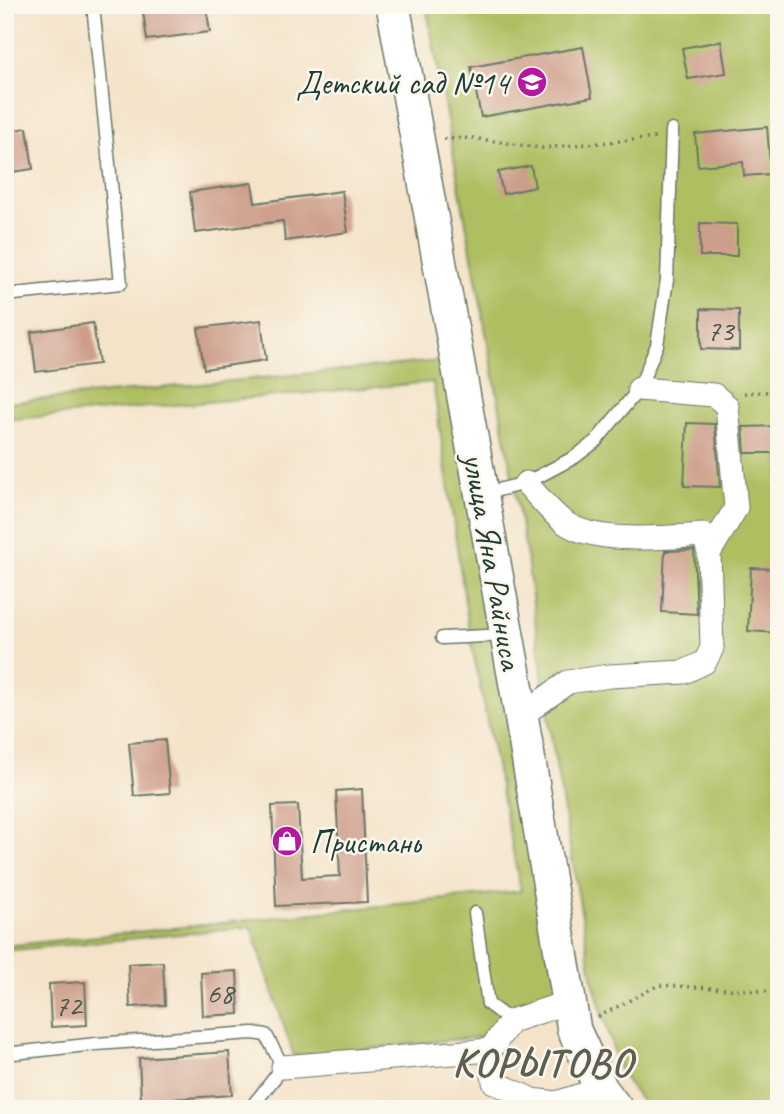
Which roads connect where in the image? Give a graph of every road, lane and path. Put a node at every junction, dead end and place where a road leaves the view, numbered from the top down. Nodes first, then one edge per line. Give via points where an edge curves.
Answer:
1 (93, 5) edge
2 (393, 5) edge
3 (672, 134) joint
4 (417, 141) junction
5 (5, 295) edge
6 (639, 389) junction
7 (526, 483) junction
8 (481, 494) junction
9 (709, 553) junction
10 (507, 635) junction
11 (442, 638) dead end
12 (522, 716) junction
13 (475, 913) dead end
14 (779, 992) edge
15 (572, 1016) junction
16 (511, 1021) junction
17 (490, 1050) junction
18 (5, 1054) edge
19 (283, 1067) junction
20 (608, 1099) edge
21 (250, 1109) edge

1 - 5 lane via 121,283
2 - 4 street, улица Яна Райниса
3 - 4 path via 542,148 472,138
3 - 6 lane via 667,280 657,345
4 - 8 street, улица Яна Райниса
6 - 7 lane via 596,441
6 - 9 street via 714,395 727,406 736,508
7 - 8 lane
7 - 9 street via 564,522 585,533 638,538 704,535
8 - 10 street, улица Яна Райниса
9 - 12 street via 712,648 705,662 684,672 568,682
10 - 11 lane
10 - 12 street, улица Яна Райниса
12 - 15 street, улица Яна Райниса
13 - 16 lane via 488,1004
14 - 15 path via 659,985
15 - 16 street
15 - 20 street, улица Яна Райниса
16 - 17 street
17 - 19 street
17 - 20 street via 494,1082 532,1100
18 - 19 lane via 253,1033 266,1035
19 - 21 lane

